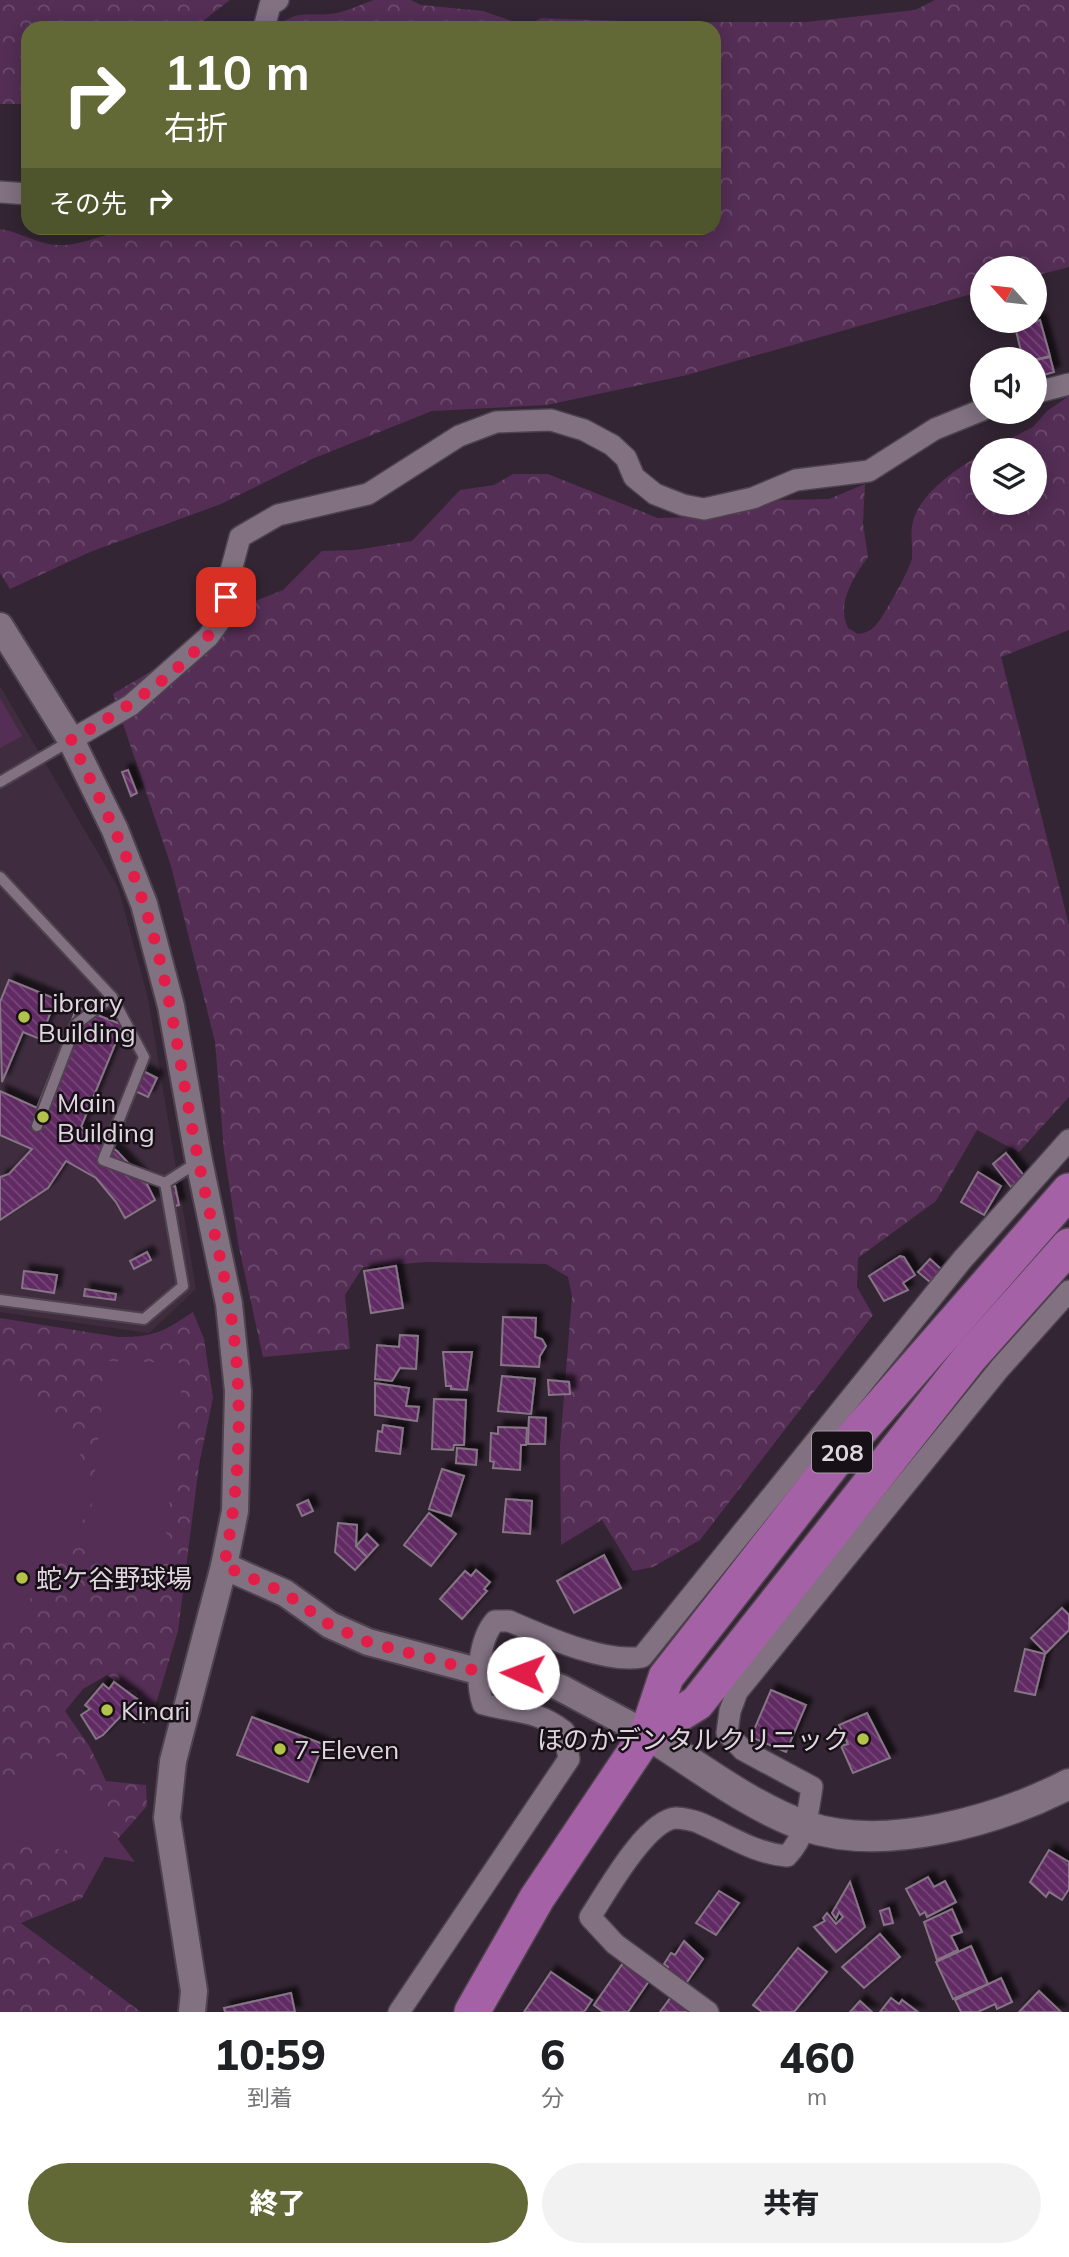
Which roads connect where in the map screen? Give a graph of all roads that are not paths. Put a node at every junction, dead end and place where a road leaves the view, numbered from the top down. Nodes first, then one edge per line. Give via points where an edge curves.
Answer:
1 (278, 0) edge
2 (266, 21) edge
3 (0, 192) edge
4 (21, 194) edge
5 (1069, 384) edge
6 (1047, 390) edge
7 (970, 416) edge
8 (0, 626) edge
9 (71, 740) junction
10 (0, 782) edge
11 (0, 877) edge
12 (112, 997) junction
13 (37, 1126) dead end
14 (1069, 1140) edge
15 (198, 1161) junction
16 (165, 1183) junction
17 (1069, 1191) edge
18 (1069, 1246) edge
19 (1069, 1291) edge
20 (0, 1300) edge
21 (224, 1566) junction
22 (481, 1672) junction
23 (647, 1734) junction
24 (1069, 1784) edge
25 (806, 1826) junction
26 (192, 2012) edge
27 (399, 2012) edge
28 (472, 2012) edge
29 (708, 2012) edge

1 - 2 street via 270,5
3 - 4 street
5 - 6 street
7 - 9 street via 935,429 869,471 796,480 753,498 704,509 655,494 634,477 626,458 584,430 551,420 496,422 458,436 368,494 278,515 248,531 235,549 224,615 208,637 131,705
8 - 9 street
9 - 10 lane
9 - 15 street via 115,830 144,904 171,1006
11 - 12 lane
12 - 13 lane via 76,1024
12 - 16 lane via 144,1057 103,1160
14 - 22 street via 962,1260 642,1657 625,1661 603,1657 509,1621 495,1621 486,1632
15 - 16 lane
15 - 21 street via 229,1304 239,1391 235,1511
16 - 20 lane via 183,1286 144,1319
17 - 23 highway, 208 via 848,1444 666,1677
18 - 23 highway, 208 via 971,1356 697,1703
19 - 25 street via 1000,1368 737,1692 727,1733 743,1750 811,1787
21 - 22 street via 285,1593 330,1625 368,1642
21 - 26 street via 173,1761 167,1818 194,1991
22 - 23 street via 523,1673
22 - 27 street via 483,1704 538,1714 551,1721 564,1731 569,1759
23 - 25 main road via 774,1813
23 - 28 highway, 208 via 537,1898
24 - 25 main road via 1005,1810 895,1836 843,1835
25 - 29 street via 787,1856 752,1849 700,1823 676,1818 660,1824 642,1841 590,1917 615,1944

